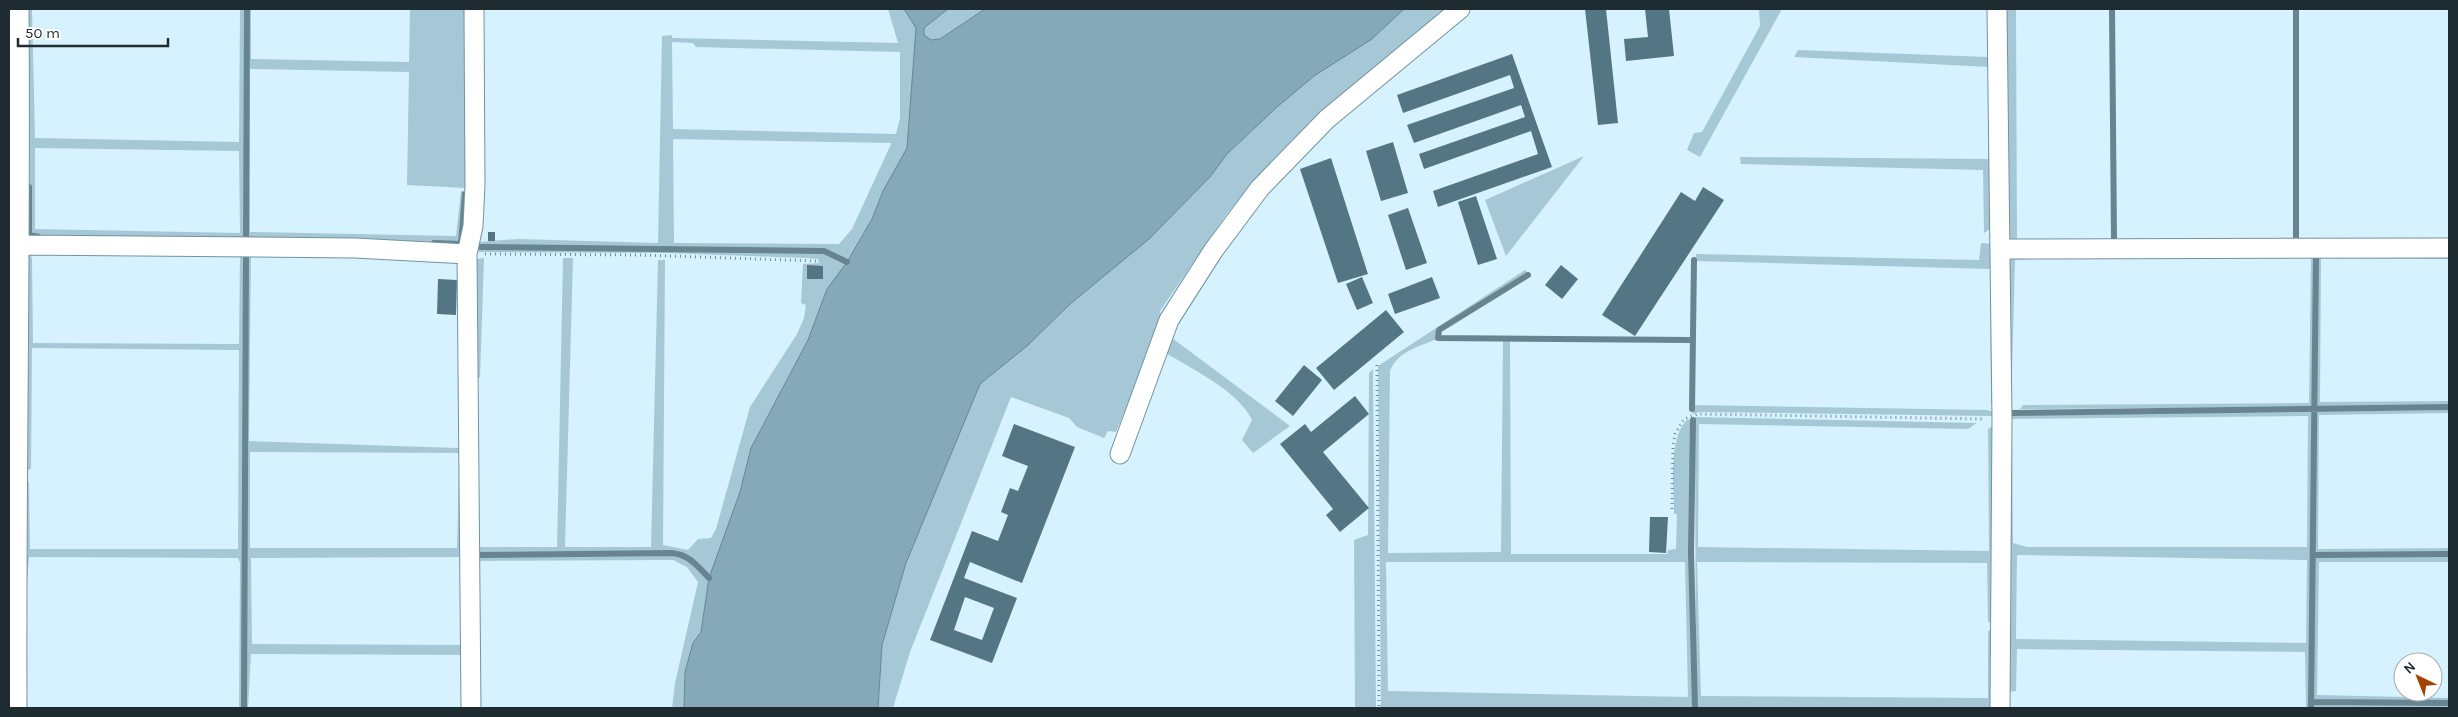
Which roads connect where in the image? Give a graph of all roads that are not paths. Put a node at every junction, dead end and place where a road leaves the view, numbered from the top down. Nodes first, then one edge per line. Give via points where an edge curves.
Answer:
1 (19, 9) edge
2 (474, 9) edge
3 (1460, 9) edge
4 (1997, 9) edge
5 (21, 245) junction
6 (2449, 248) edge
7 (2000, 249) junction
8 (467, 254) junction
9 (1120, 454) dead end
10 (17, 708) edge
11 (471, 708) edge
12 (2000, 708) edge

1 - 5 street
2 - 8 street via 475,185 473,226
3 - 9 street via 1327,119 1260,188 1213,251 1169,320
4 - 7 street
5 - 8 street via 346,248
5 - 10 street
6 - 7 street
7 - 12 street
8 - 11 street

